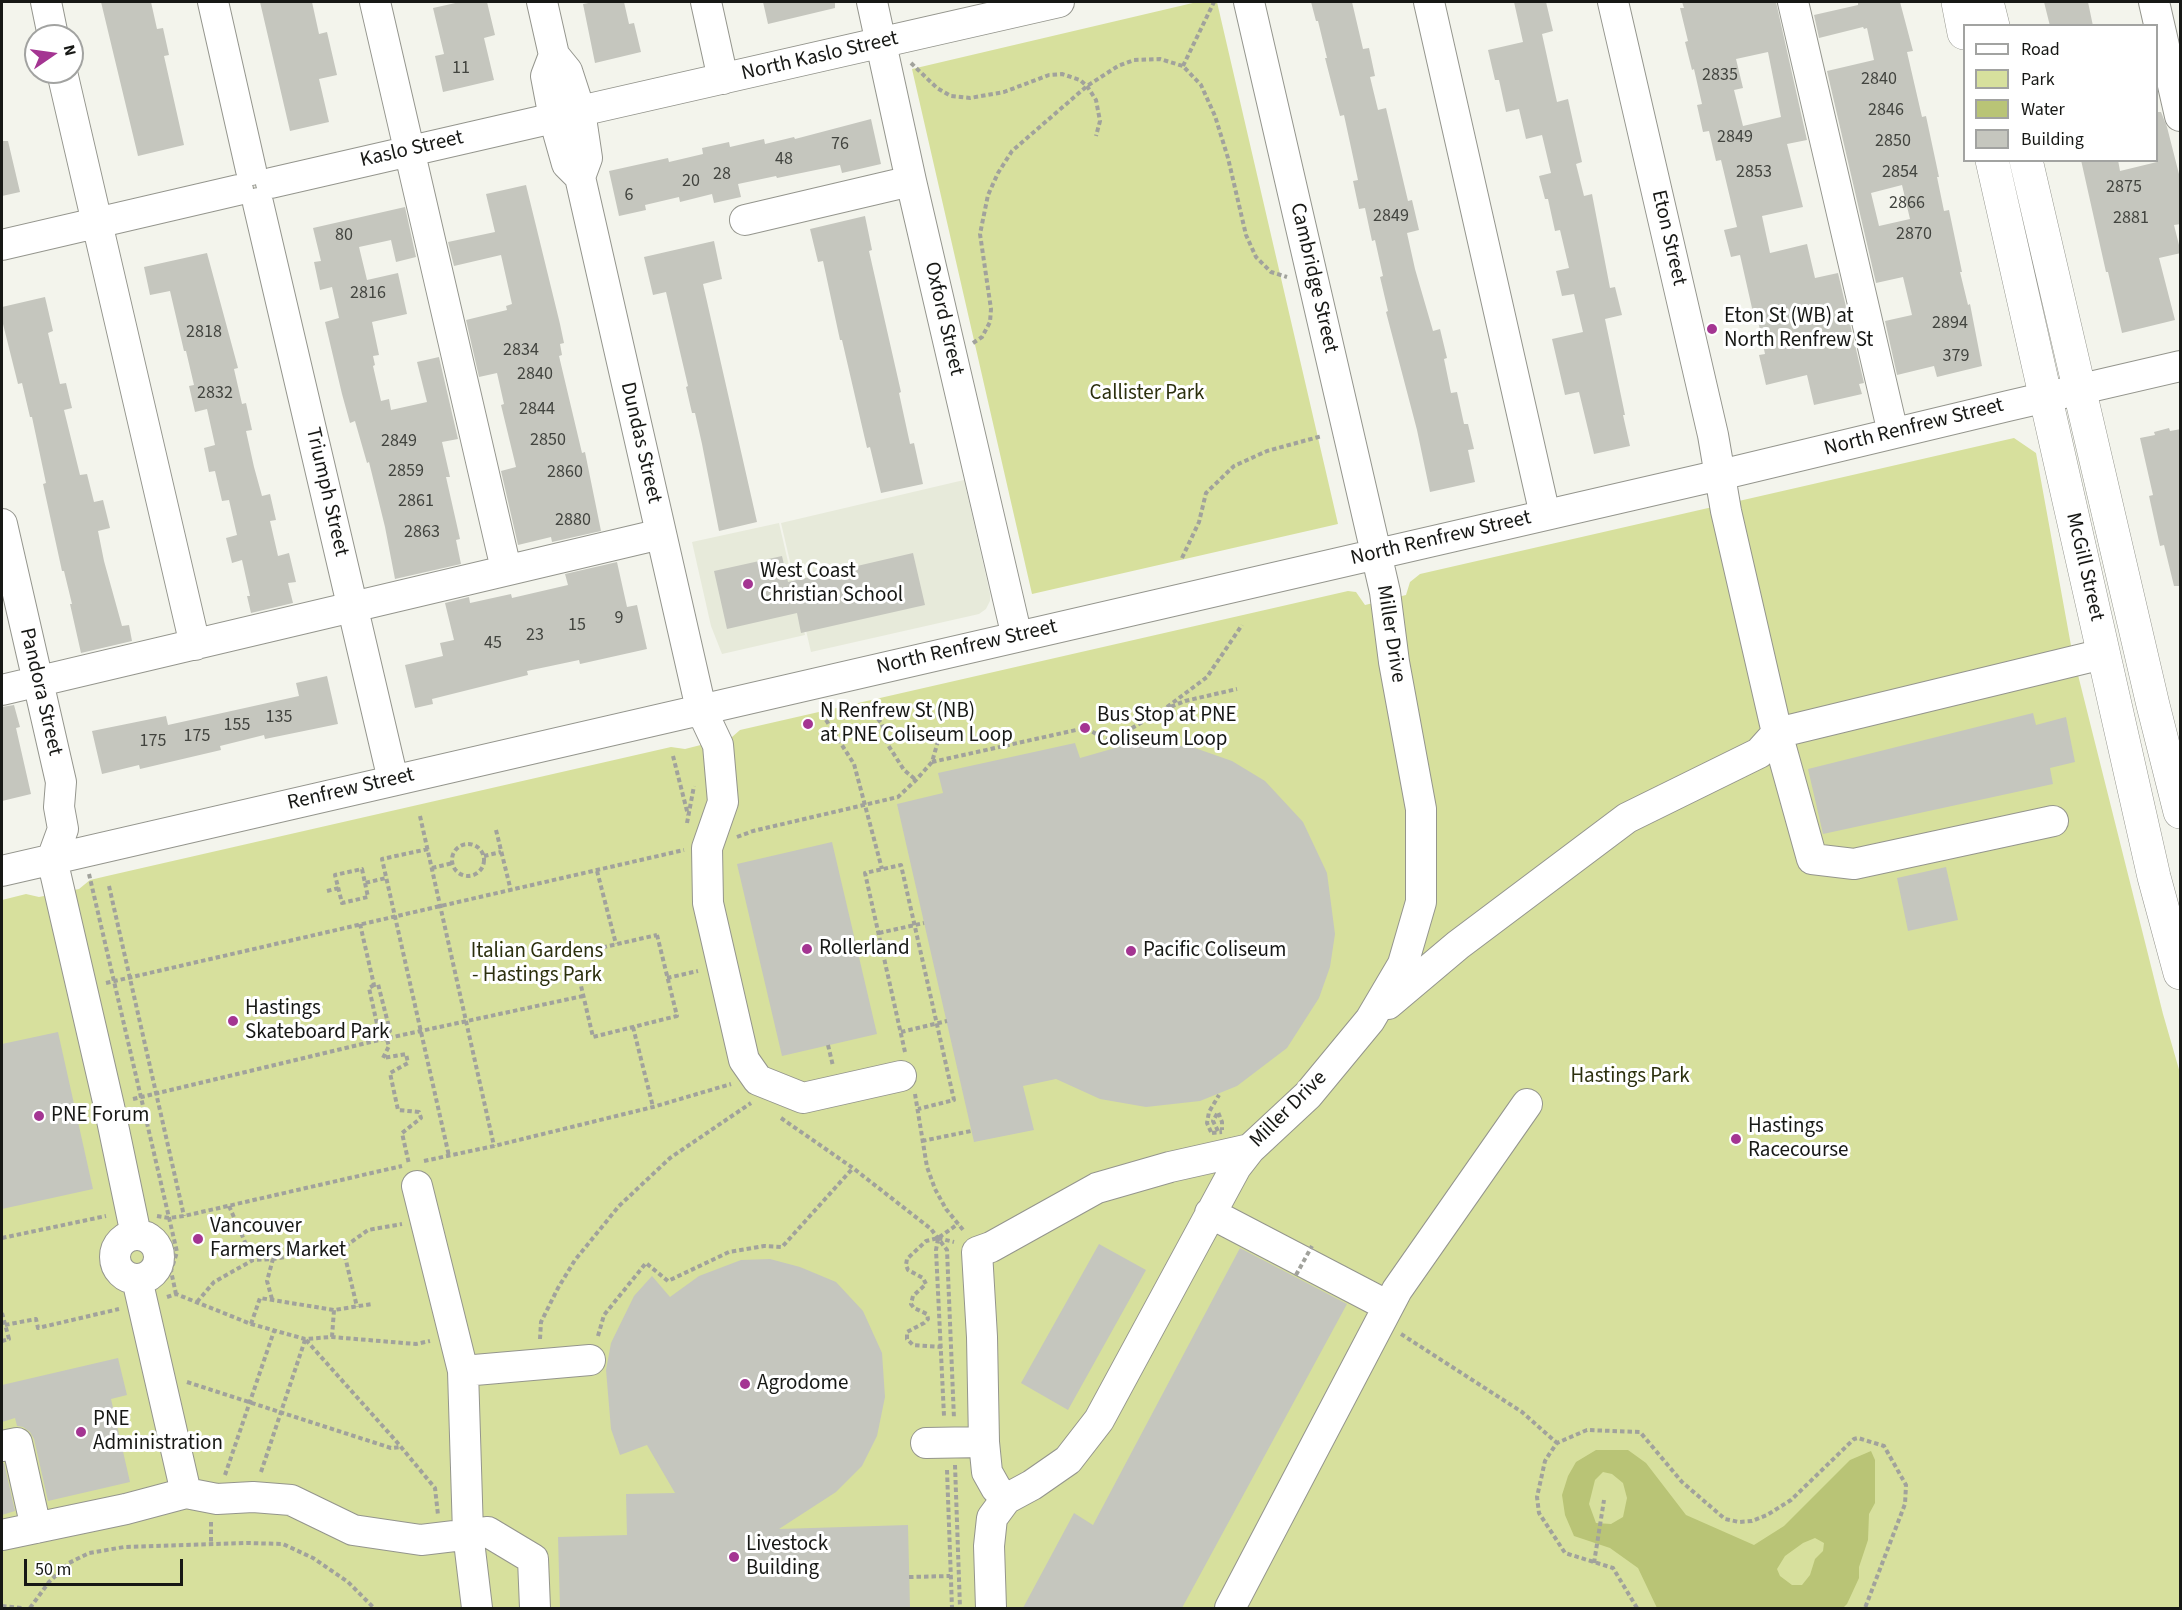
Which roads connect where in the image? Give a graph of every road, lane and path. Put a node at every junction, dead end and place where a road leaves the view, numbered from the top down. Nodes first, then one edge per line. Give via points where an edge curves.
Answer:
1 (46, 2) edge
2 (213, 2) edge
3 (375, 2) edge
4 (542, 2) edge
5 (706, 2) edge
6 (872, 2) edge
7 (1053, 2) edge
8 (1214, 2) edge
9 (1249, 2) edge
10 (1429, 2) edge
11 (1613, 2) edge
12 (1793, 2) edge
13 (1959, 2) edge
14 (1987, 2) edge
15 (2154, 2) edge
16 (51, 24) edge
17 (1963, 24) edge
18 (1992, 24) edge
19 (881, 43) junction
20 (909, 61) dead end
21 (1184, 66) junction
22 (723, 79) junction
23 (65, 84) edge
24 (1087, 86) junction
25 (567, 114) junction
26 (2181, 116) edge
27 (1096, 136) dead end
28 (408, 150) junction
29 (1992, 162) edge
30 (2026, 162) edge
31 (911, 181) junction
32 (255, 186) junction
33 (746, 220) dead end
34 (97, 223) junction
35 (2, 245) edge
36 (1287, 277) dead end
37 (973, 344) dead end
38 (2181, 366) edge
39 (2080, 389) junction
40 (2045, 397) junction
41 (1893, 433) junction
42 (1322, 436) dead end
43 (1720, 476) junction
44 (1545, 515) junction
45 (2, 524) edge
46 (661, 534) junction
47 (1376, 554) junction
48 (1182, 558) dead end
49 (506, 569) junction
50 (352, 606) junction
51 (1242, 624) dead end
52 (1017, 637) junction
53 (195, 645) junction
54 (2103, 654) junction
55 (38, 681) junction
56 (1237, 689) dead end
57 (2, 690) edge
58 (701, 709) junction
59 (1163, 710) junction
60 (866, 711) dead end
61 (826, 720) dead end
62 (1777, 733) junction
63 (938, 741) dead end
64 (673, 756) dead end
65 (932, 762) junction
66 (393, 780) junction
67 (916, 780) junction
68 (865, 804) junction
69 (2181, 812) edge
70 (420, 816) dead end
71 (688, 816) dead end
72 (2053, 821) dead end
73 (496, 830) dead end
74 (707, 848) junction
75 (428, 849) junction
76 (501, 852) junction
77 (484, 856) junction
78 (52, 859) junction
79 (453, 863) junction
80 (432, 868) junction
81 (882, 869) junction
82 (2, 871) edge
83 (597, 871) junction
84 (386, 878) junction
85 (90, 880) dead end
86 (365, 883) junction
87 (109, 886) dead end
88 (339, 888) junction
89 (327, 891) dead end
90 (511, 891) junction
91 (440, 907) junction
92 (395, 917) junction
93 (924, 923) dead end
94 (360, 924) junction
95 (915, 926) junction
96 (879, 933) junction
97 (615, 945) junction
98 (705, 969) dead end
99 (2181, 973) edge
100 (130, 976) junction
101 (667, 978) junction
102 (374, 985) junction
103 (583, 996) junction
104 (1370, 1020) junction
105 (947, 1022) dead end
106 (467, 1023) junction
107 (937, 1024) junction
108 (633, 1027) junction
109 (422, 1032) junction
110 (901, 1032) junction
111 (385, 1034) junction
112 (387, 1039) junction
113 (906, 1072) junction
114 (757, 1090) junction
115 (157, 1093) junction
116 (1219, 1095) dead end
117 (141, 1097) junction
118 (1527, 1104) dead end
119 (109, 1106) junction
120 (653, 1107) junction
121 (918, 1109) junction
122 (1213, 1121) dead end
123 (971, 1131) dead end
124 (805, 1136) dead end
125 (922, 1141) junction
126 (494, 1146) junction
127 (1250, 1149) junction
128 (449, 1156) junction
129 (853, 1168) junction
130 (413, 1175) junction
131 (229, 1206) junction
132 (1210, 1212) junction
133 (184, 1216) junction
134 (169, 1218) junction
135 (425, 1220) junction
136 (134, 1223) junction
137 (958, 1224) junction
138 (963, 1230) dead end
139 (2, 1238) edge
140 (938, 1238) junction
141 (1312, 1246) dead end
142 (343, 1248) junction
143 (273, 1259) junction
144 (253, 1260) junction
145 (1296, 1275) dead end
146 (140, 1292) junction
147 (272, 1299) junction
148 (197, 1302) junction
149 (372, 1304) dead end
150 (357, 1306) junction
151 (334, 1310) junction
152 (2, 1314) edge
153 (1384, 1314) junction
154 (252, 1324) junction
155 (5, 1325) junction
156 (274, 1331) junction
157 (7, 1333) junction
158 (2, 1335) edge
159 (332, 1337) junction
160 (454, 1337) junction
161 (305, 1339) junction
162 (2, 1341) edge
163 (942, 1347) junction
164 (590, 1360) joint
165 (539, 1364) junction
166 (463, 1371) junction
167 (188, 1382) dead end
168 (250, 1402) junction
169 (281, 1413) junction
170 (944, 1416) dead end
171 (954, 1417) dead end
172 (984, 1442) junction
173 (926, 1443) dead end
174 (1557, 1443) junction
175 (2, 1446) edge
176 (400, 1447) junction
177 (946, 1470) dead end
178 (955, 1470) dead end
179 (186, 1493) junction
180 (253, 1497) junction
181 (217, 1499) junction
182 (1006, 1499) junction
183 (1604, 1500) dead end
184 (439, 1521) dead end
185 (39, 1527) junction
186 (468, 1533) junction
187 (2, 1535) edge
188 (1594, 1563) junction
189 (951, 1576) junction
190 (909, 1577) dead end
191 (2, 1606) edge
192 (22, 1608) edge
193 (30, 1608) edge
194 (374, 1608) edge
195 (477, 1608) edge
196 (535, 1608) edge
197 (952, 1608) edge
198 (960, 1608) edge
199 (991, 1608) edge
200 (1230, 1608) edge
201 (1637, 1608) edge
202 (1865, 1608) edge

1 - 16 street
2 - 32 street, Triumph Street
3 - 28 street
4 - 25 street, Dundas Street via 554,55 546,76
5 - 22 street
6 - 19 street, Oxford Street
7 - 19 street, North Kaslo Street
8 - 21 path
9 - 47 street, Cambridge Street
10 - 44 street
11 - 43 street, Eton Street
12 - 41 street
13 - 17 main road
14 - 18 main road
15 - 26 street
19 - 22 street, North Kaslo Street
19 - 31 street, Oxford Street
20 - 24 path via 951,96 970,98 1004,92 1062,74
21 - 24 path via 1160,59 1134,60
21 - 36 path via 1201,85 1215,116 1246,234 1256,257 1271,272
22 - 25 street, North Kaslo Street
23 - 34 street
24 - 27 path via 1096,100 1100,121
24 - 37 path via 1012,151 988,195 980,234 990,322
25 - 28 street, Kaslo Street
25 - 46 street, Dundas Street via 587,158 580,177
28 - 32 street, Kaslo Street
28 - 49 street
29 - 40 main road, McGill Street
30 - 39 main road, McGill Street
31 - 33 street
31 - 52 street, Oxford Street
32 - 34 street, Kaslo Street
32 - 50 street, Triumph Street
34 - 35 street, Kaslo Street
34 - 53 street
38 - 39 street, North Renfrew Street
39 - 40 street, North Renfrew Street
39 - 69 main road, McGill Street
40 - 41 street, North Renfrew Street
40 - 54 main road, McGill Street
41 - 43 street, North Renfrew Street
42 - 48 path via 1267,451 1234,466 1206,493 1199,522
43 - 44 street, North Renfrew Street
43 - 62 street, Eton Street
44 - 47 street, North Renfrew Street
45 - 55 street, Pandora Street
46 - 49 street
46 - 58 street, Dundas Street
47 - 52 street, North Renfrew Street
47 - 104 street, Miller Drive via 1421,809 1421,902 1403,964
49 - 50 street
50 - 53 street
50 - 66 street, Triumph Street
51 - 59 path via 1207,677
52 - 58 street, North Renfrew Street
53 - 55 street
54 - 62 street
54 - 99 main road, McGill Street via 2154,877
55 - 57 street
55 - 78 street, Pandora Street via 61,782 63,829
56 - 59 path
58 - 66 street, Renfrew Street
58 - 74 street, Dundas Street via 718,745 723,802
59 - 65 path via 1110,741 1085,728
60 - 67 path via 882,724 888,745 904,770
61 - 68 path via 854,764
62 - 72 street, Eton Street via 1812,860 1854,864
62 - 104 street via 1759,753 1627,818 1458,945
63 - 65 path
64 - 71 path
65 - 67 path
66 - 78 street, Renfrew Street
67 - 68 path via 898,797
68 - 74 path via 753,831
68 - 81 path
70 - 75 path
73 - 76 path
74 - 83 path via 681,850
74 - 114 street via 708,903 744,1060
75 - 80 path
75 - 84 path via 382,859
76 - 77 path
76 - 90 path
77 - 79 path via 481,869 472,875 462,874
77 - 79 path via 476,845 465,844 454,853
78 - 82 street, Renfrew Street
78 - 119 street
79 - 80 path
80 - 91 path
81 - 95 path via 901,865
81 - 96 path via 865,873
83 - 90 path
83 - 97 path
84 - 86 path
84 - 92 path
85 - 117 path
86 - 88 path via 362,869 335,875
86 - 88 path via 368,897 342,903
87 - 100 path
88 - 89 path
90 - 91 path
91 - 92 path
91 - 106 path
92 - 94 path
92 - 109 path
93 - 95 path
94 - 100 path
94 - 102 path
95 - 96 path
95 - 107 path
96 - 110 path
97 - 101 path via 657,934
97 - 103 path via 591,950 596,968 578,973
98 - 101 path
100 - 115 path
101 - 108 path via 676,1016
102 - 111 path via 369,988 379,1033
102 - 111 path via 378,984 390,1031
103 - 106 path
103 - 108 path via 593,1037
104 - 127 street, Miller Drive via 1308,1095
105 - 107 path
106 - 109 path
106 - 126 path
107 - 110 path
107 - 121 path via 954,1100
108 - 120 path
109 - 112 path
109 - 128 path
110 - 113 path
111 - 112 path
112 - 115 path
112 - 130 path via 389,1046 383,1058 406,1054 408,1063 390,1073 398,1110 419,1112 421,1118 402,1133
113 - 114 street via 803,1098
113 - 121 path
114 - 120 path via 735,1083
114 - 165 path via 723,1124 670,1158 620,1206 575,1260 541,1322
115 - 117 path
115 - 133 path
116 - 122 path, bridge via 1207,1123 1212,1133 1222,1132 1218,1112
117 - 119 path
117 - 134 path
118 - 153 street via 1396,1290
119 - 136 street
120 - 126 path
121 - 125 path
123 - 125 path
124 - 129 path
125 - 137 path via 935,1189
126 - 128 path
127 - 132 street, Miller Drive
127 - 172 street via 1097,1188 977,1252
128 - 130 path
129 - 140 path
129 - 164 path via 782,1247 729,1252 668,1281 646,1263 604,1316
130 - 131 path
130 - 135 street
131 - 133 path
131 - 144 path
132 - 153 street
132 - 182 street, Miller Drive via 1099,1420 1068,1461
133 - 134 path
134 - 136 path
134 - 148 path via 177,1252 171,1271 176,1294
135 - 142 path via 368,1230
135 - 160 street
136 - 139 path
136 - 146 street via 159,1252 154,1272
137 - 138 path
137 - 140 path
140 - 163 path
140 - 163 path via 926,1241 907,1259 908,1270 926,1284 911,1304 927,1314 928,1319 907,1332 907,1339 913,1345
140 - 171 path via 947,1250 949,1270
141 - 145 path, bridge
142 - 143 path
142 - 150 path
143 - 144 path
143 - 147 path via 267,1281
144 - 148 path via 214,1282
146 - 155 path via 38,1328 36,1319
146 - 179 street
147 - 151 path
147 - 154 path via 260,1298
148 - 154 path
149 - 150 path
150 - 151 path
151 - 159 path
152 - 155 path
153 - 174 path via 1421,1345 1521,1412
153 - 200 street
154 - 156 path
155 - 157 path
156 - 161 path
156 - 168 path
157 - 158 path
157 - 162 path via 9,1339
159 - 160 path via 416,1344
159 - 161 path
160 - 166 street
161 - 169 path
161 - 176 path
163 - 170 path
164 - 165 street
165 - 166 street
166 - 186 street
167 - 168 path
168 - 169 path
168 - 181 path
169 - 176 path via 392,1448
169 - 180 path
172 - 173 street
172 - 182 street via 987,1472
174 - 188 path via 1545,1461 1537,1497 1539,1513 1565,1552
174 - 202 path via 1587,1430 1640,1432 1682,1482 1725,1519 1739,1522 1767,1515 1791,1500 1854,1439 1884,1446 1906,1485 1905,1503
175 - 185 street via 17,1443
176 - 184 path via 435,1488
177 - 189 path
178 - 198 path
179 - 181 street
179 - 185 street
180 - 181 street
180 - 186 street via 291,1500 353,1530 421,1540
182 - 199 street via 992,1518
183 - 188 path
185 - 187 street
186 - 195 street
186 - 196 street via 488,1532 533,1559
188 - 201 path via 1613,1568
189 - 190 path
189 - 197 path
191 - 192 path
193 - 194 path via 69,1563 89,1553 124,1547 247,1543 283,1544 313,1558 348,1582

